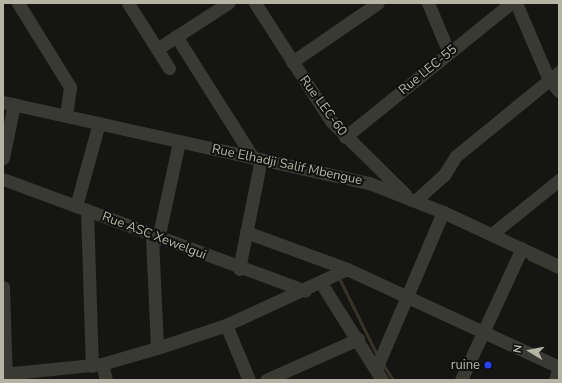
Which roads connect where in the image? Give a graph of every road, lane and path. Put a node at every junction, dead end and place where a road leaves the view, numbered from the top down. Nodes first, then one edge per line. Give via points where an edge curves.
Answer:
1 (18, 3) edge
2 (128, 3) edge
3 (228, 3) edge
4 (255, 3) edge
5 (378, 3) edge
6 (428, 3) edge
7 (511, 3) edge
8 (516, 3) edge
9 (176, 36) junction
10 (157, 49) junction
11 (449, 53) junction
12 (292, 62) junction
13 (169, 68) dead end
14 (554, 76) edge
15 (559, 91) edge
16 (9, 103) edge
17 (66, 115) junction
18 (99, 123) junction
19 (345, 137) junction
20 (180, 142) junction
21 (3, 158) edge
22 (257, 159) junction
23 (3, 179) edge
24 (559, 180) edge
25 (411, 198) junction
26 (82, 208) junction
27 (443, 212) junction
28 (246, 232) junction
29 (492, 234) junction
30 (155, 238) junction
31 (522, 248) junction
32 (559, 266) edge
33 (239, 269) junction
34 (347, 269) junction
35 (321, 283) junction
36 (3, 287) edge
37 (305, 291) junction
38 (409, 296) junction
39 (226, 325) junction
40 (484, 331) junction
41 (358, 339) junction
42 (157, 348) junction
43 (97, 365) junction
44 (559, 367) edge
45 (379, 375) edge
46 (5, 376) edge
47 (106, 380) edge
48 (250, 380) edge
49 (266, 380) edge
50 (461, 380) edge
51 (555, 380) edge

1 - 17 street via 70,87
2 - 10 street
3 - 9 street
4 - 12 street, Rue LEC-60
5 - 12 street
6 - 11 street
7 - 11 street, Rue LEC-55
8 - 14 street
9 - 10 street
9 - 22 street
10 - 13 street
11 - 19 street, Rue LEC-55
12 - 19 street, Rue LEC-60
14 - 15 street
14 - 25 street via 456,156 444,175
16 - 17 street, Rue Elhadji Salif Mbengue
16 - 21 street
17 - 18 street, Rue Elhadji Salif Mbengue
18 - 20 street, Rue Elhadji Salif Mbengue
18 - 26 street
19 - 25 street, Rue LEC-60
20 - 22 street, Rue Elhadji Salif Mbengue
20 - 30 street
22 - 25 street, Rue Elhadji Salif Mbengue via 369,183
22 - 28 street
23 - 26 street, Rue ASC Xewelgui
24 - 29 street
25 - 27 street, Rue Elhadji Salif Mbengue
26 - 30 street, Rue ASC Xewelgui
26 - 43 street
27 - 29 street, Rue Elhadji Salif Mbengue
27 - 38 street
28 - 33 street
28 - 34 street
29 - 31 street, Rue Elhadji Salif Mbengue
30 - 33 street, Rue ASC Xewelgui
30 - 42 street
31 - 32 street, Rue Elhadji Salif Mbengue
31 - 40 street
33 - 37 street, Rue ASC Xewelgui
34 - 35 street
34 - 38 street
35 - 37 street
35 - 41 street
36 - 46 street
37 - 39 street
38 - 40 street
38 - 45 street
39 - 42 street
39 - 48 street
40 - 44 street
40 - 50 street
41 - 45 street
41 - 49 street
42 - 43 street
43 - 46 street
43 - 47 street
44 - 51 street

